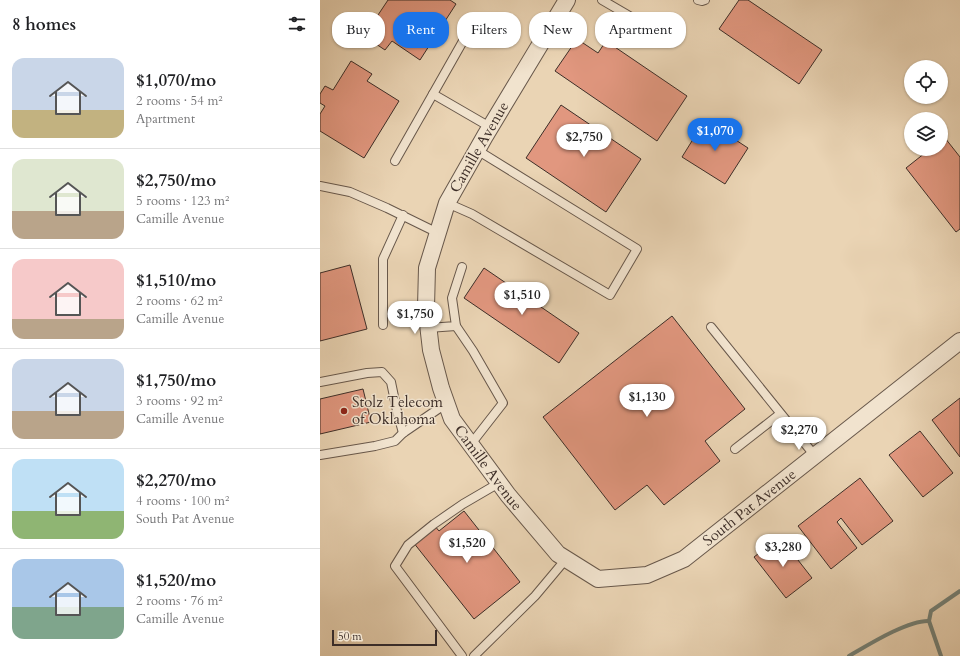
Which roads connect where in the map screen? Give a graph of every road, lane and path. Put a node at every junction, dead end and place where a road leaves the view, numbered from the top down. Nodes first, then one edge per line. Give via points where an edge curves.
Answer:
1 (567, 0) edge
2 (602, 0) edge
3 (698, 0) edge
4 (705, 0) edge
5 (623, 12) edge
6 (459, 48) edge
7 (433, 94) junction
8 (490, 128) junction
9 (477, 150) junction
10 (395, 161) dead end
11 (320, 186) edge
12 (447, 203) junction
13 (403, 216) junction
14 (438, 233) junction
15 (462, 267) dead end
16 (383, 325) dead end
17 (456, 326) junction
18 (711, 327) dead end
19 (428, 328) junction
20 (960, 341) edge
21 (320, 382) edge
22 (447, 403) junction
23 (780, 414) junction
24 (402, 433) junction
25 (471, 444) junction
26 (735, 449) dead end
27 (320, 455) edge
28 (815, 456) junction
29 (499, 483) junction
30 (566, 559) junction
31 (647, 576) joint
32 (462, 656) edge
33 (474, 656) edge

1 - 8 street, Camille Avenue
2 - 5 lane
3 - 4 lane
6 - 7 lane
7 - 8 lane
7 - 10 lane
8 - 9 street, Camille Avenue
9 - 12 street, Camille Avenue
9 - 12 lane via 637,248 610,295 472,214
11 - 13 lane via 350,192
12 - 14 street, Camille Avenue
13 - 14 lane
13 - 16 lane via 383,259
14 - 19 street, Camille Avenue via 427,268
15 - 17 lane via 452,298
17 - 19 lane
17 - 25 lane via 503,403
18 - 23 lane
19 - 22 street, Camille Avenue via 431,350
20 - 28 street, South Pat Avenue
21 - 24 lane via 382,372 391,382
22 - 24 lane
22 - 25 street, Camille Avenue via 452,418
23 - 26 lane
23 - 28 lane
24 - 27 lane via 395,441
25 - 29 street, Camille Avenue
28 - 31 street, South Pat Avenue via 684,559
29 - 30 street, Camille Avenue via 558,554
29 - 32 lane via 434,524 408,545 395,566
30 - 31 street, Camille Avenue via 598,579
30 - 33 lane via 535,596

